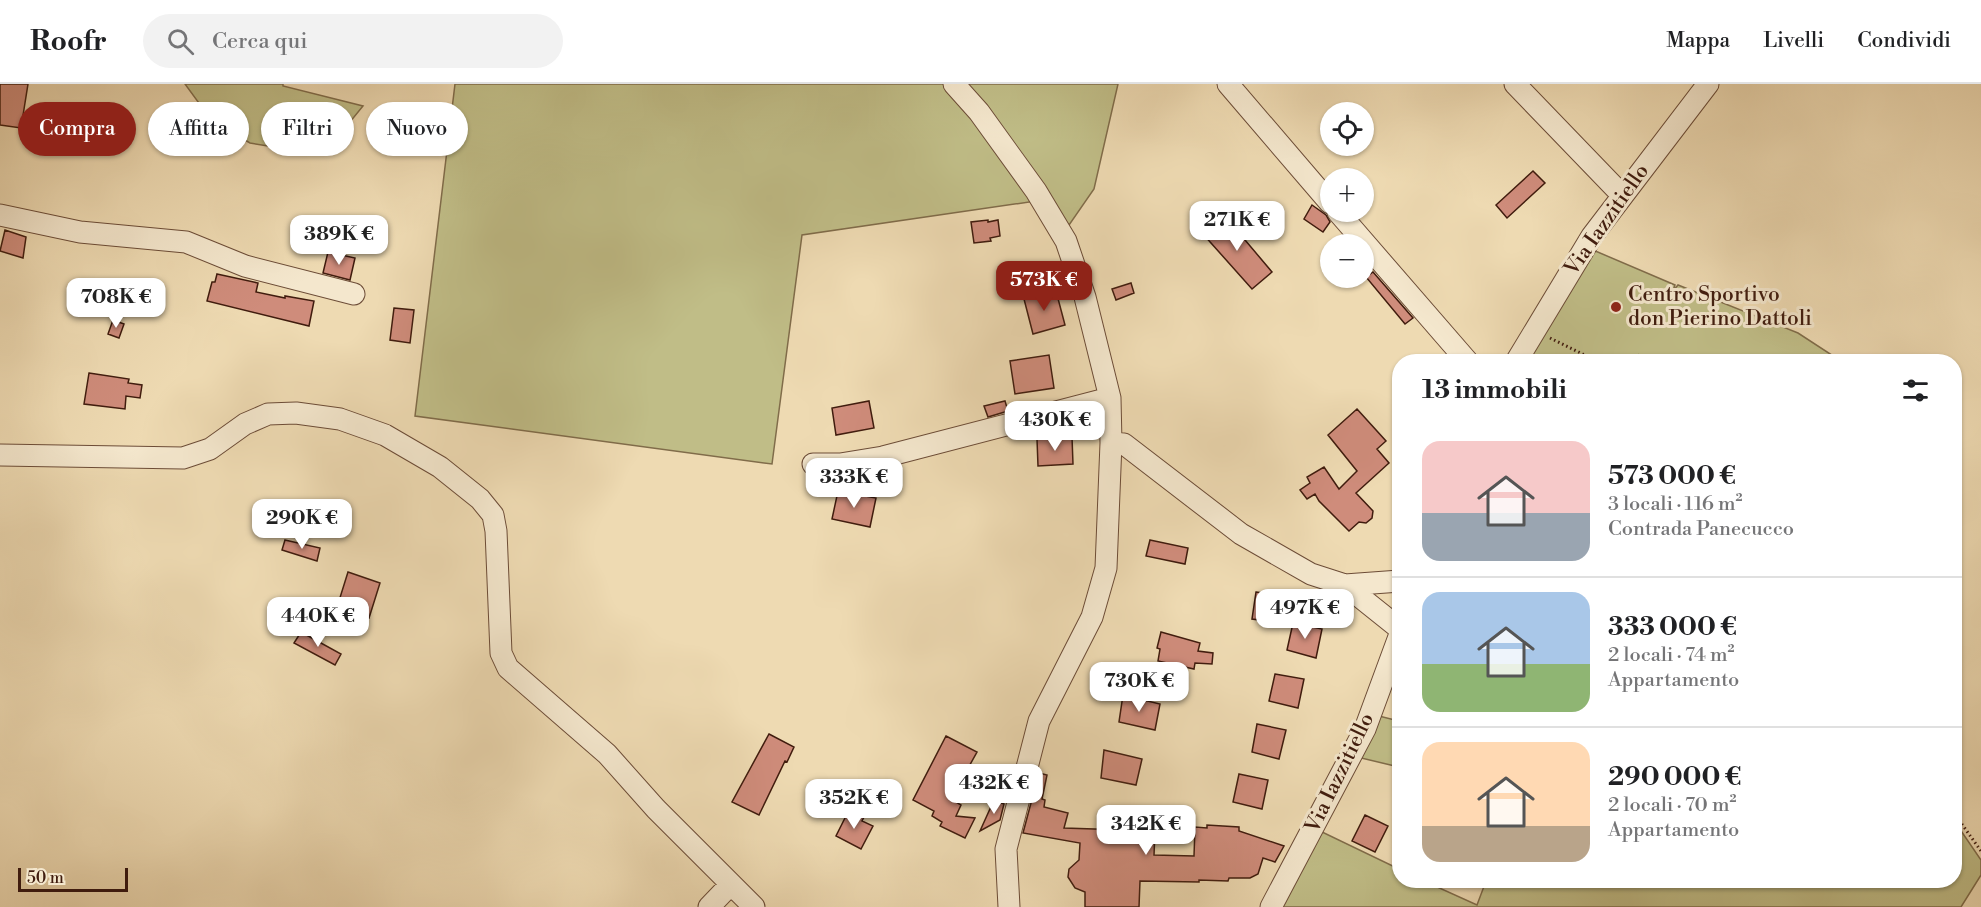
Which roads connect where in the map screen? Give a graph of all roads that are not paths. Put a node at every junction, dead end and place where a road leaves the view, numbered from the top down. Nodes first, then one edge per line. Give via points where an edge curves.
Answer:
1 (954, 84) edge
2 (1228, 84) edge
3 (1515, 84) edge
4 (1708, 84) edge
5 (1320, 191) edge
6 (1622, 195) junction
7 (0, 215) edge
8 (1347, 222) edge
9 (354, 294) dead end
10 (1461, 354) edge
11 (1521, 354) edge
12 (1110, 398) junction
13 (1111, 443) junction
14 (0, 455) edge
15 (813, 464) dead end
16 (1392, 582) edge
17 (1345, 585) junction
18 (1392, 623) edge
19 (1392, 656) edge
20 (732, 884) junction
21 (709, 907) edge
22 (754, 907) edge
23 (1009, 907) edge
24 (1271, 907) edge

1 - 12 street via 1030,182 1066,241 1088,305
2 - 5 street
3 - 6 street
4 - 6 street, Via Iazzitiello
6 - 11 street, Via Iazzitiello via 1592,236
7 - 9 street via 80,232 186,242 245,266
8 - 10 street
12 - 13 street
12 - 15 street via 883,457
13 - 17 street via 1124,444 1240,534 1311,574
13 - 23 street via 1106,568 1092,617 1039,721 1006,849
14 - 20 street via 183,458 210,449 245,424 268,414 296,413 340,419 385,435 440,467 480,499 493,516 501,653 508,668 607,754
16 - 17 street
17 - 18 street
19 - 24 street, Via Iazzitiello via 1365,729
20 - 21 street
20 - 22 street

